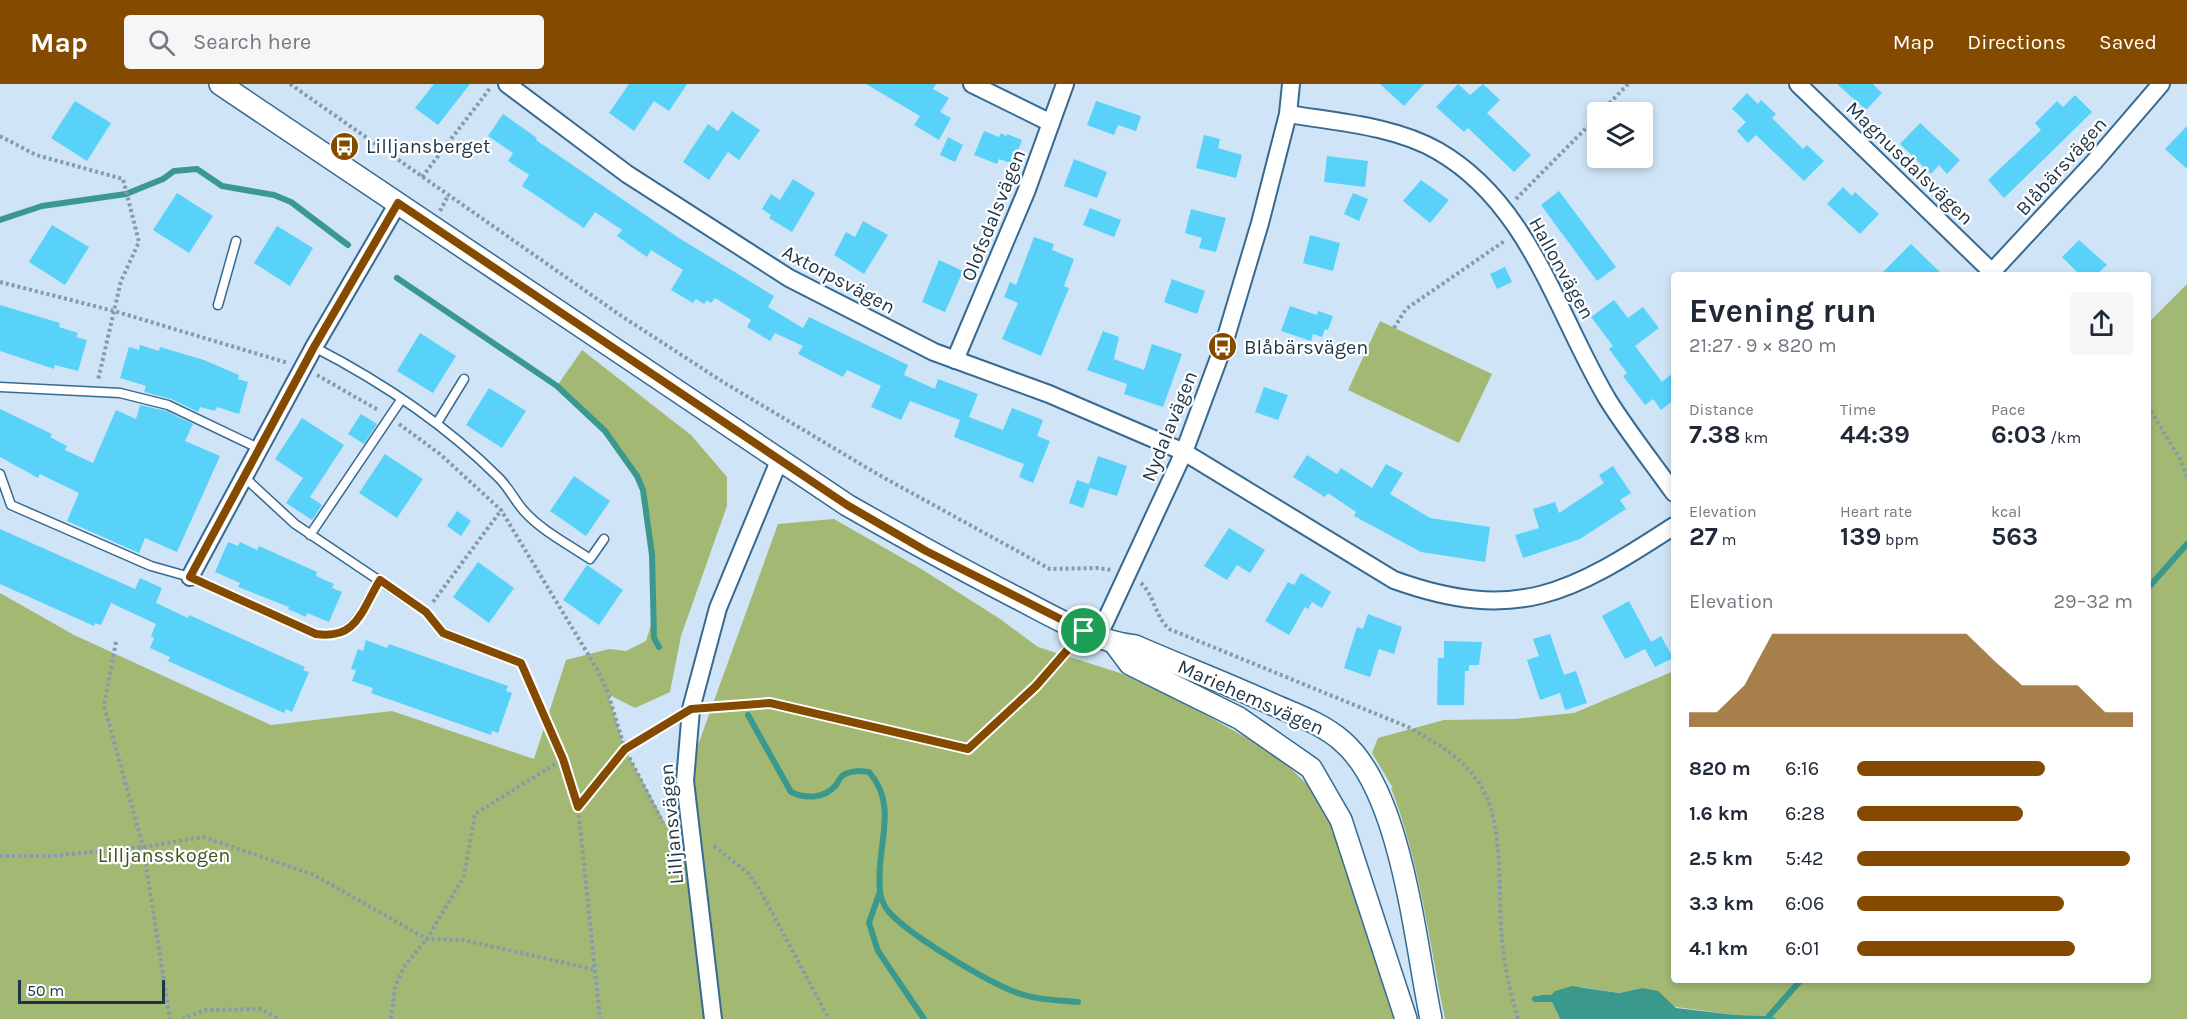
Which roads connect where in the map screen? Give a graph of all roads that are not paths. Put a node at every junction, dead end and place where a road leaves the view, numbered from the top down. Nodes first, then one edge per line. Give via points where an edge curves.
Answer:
1 (220, 84) edge
2 (507, 84) edge
3 (972, 84) edge
4 (1065, 84) edge
5 (1291, 84) edge
6 (1798, 84) edge
7 (2161, 84) edge
8 (1288, 114) junction
9 (1052, 123) junction
10 (398, 203) junction
11 (236, 242) dead end
12 (1990, 272) edge
13 (1992, 272) edge
14 (218, 305) dead end
15 (314, 347) junction
16 (955, 360) junction
17 (464, 379) dead end
18 (0, 387) edge
19 (401, 400) junction
20 (437, 423) junction
21 (258, 448) junction
22 (1184, 452) junction
23 (779, 461) junction
24 (0, 474) edge
25 (243, 476) junction
26 (1671, 489) edge
27 (1671, 528) edge
28 (310, 535) junction
29 (604, 539) dead end
30 (190, 577) junction
31 (380, 580) junction
32 (1099, 637) junction
33 (521, 663) road end
34 (713, 1019) edge
35 (1406, 1019) edge
36 (1431, 1019) edge

1 - 10 street
2 - 16 street, Axtorpsvägen via 627,174 789,278 885,329
3 - 9 street
4 - 9 street, Olofsdalsvägen
5 - 8 street, Nydalavägen
6 - 12 street, Magnusdalsvägen
7 - 13 street, Blåbärsvägen
8 - 22 street, Nydalavägen via 1235,309
8 - 26 street, Hallonvägen via 1360,126 1436,150 1483,186 1519,231 1608,399
9 - 16 street, Olofsdalsvägen
10 - 15 street
10 - 23 street
11 - 14 lane
15 - 19 lane via 360,371
15 - 21 street
16 - 22 street, Axtorpsvägen via 1049,394
17 - 20 lane
18 - 21 lane via 120,393 168,405
19 - 20 lane
19 - 28 lane
20 - 29 lane via 500,479 538,524 590,559
21 - 25 street
22 - 27 street via 1394,580 1466,600 1494,602 1543,595 1613,566
22 - 32 street, Nydalavägen
23 - 32 street via 926,551
23 - 34 street, Lilljansvägen via 718,608 691,709 685,781
24 - 30 lane via 11,505 151,566
25 - 28 lane
25 - 30 street
28 - 31 lane
30 - 31 lane via 316,634 333,636 348,631
31 - 33 lane via 426,612 443,633
32 - 35 street, Mariehemsvägen via 1130,664 1239,718 1311,768 1341,820
32 - 36 street, Mariehemsvägen via 1135,646 1305,718 1343,741 1368,772 1387,814 1405,883

